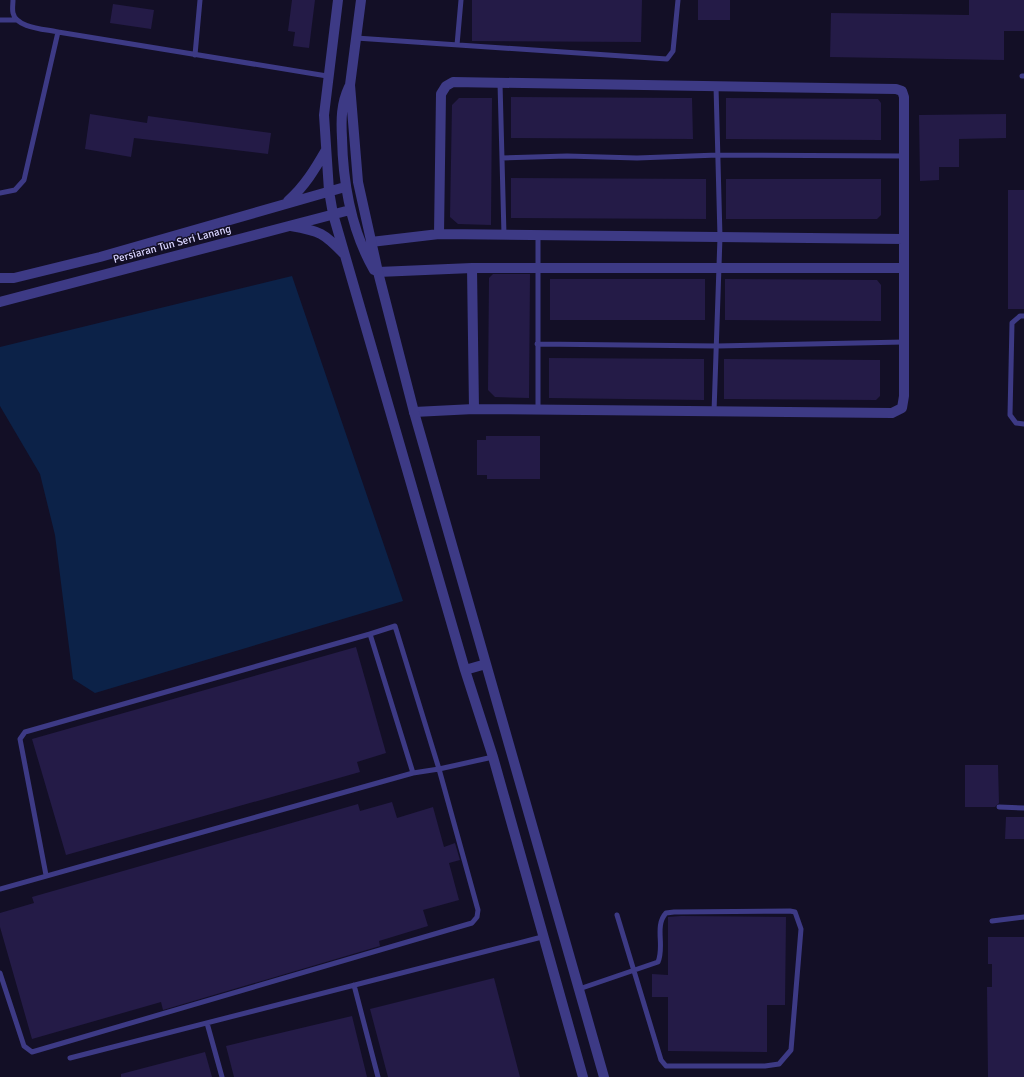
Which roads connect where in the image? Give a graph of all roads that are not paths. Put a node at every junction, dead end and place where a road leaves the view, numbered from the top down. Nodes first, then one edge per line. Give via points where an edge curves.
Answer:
1 (13, 0) edge
2 (200, 0) edge
3 (338, 0) edge
4 (361, 0) edge
5 (461, 0) edge
6 (678, 0) edge
7 (0, 20) edge
8 (16, 20) junction
9 (58, 32) junction
10 (355, 38) junction
11 (457, 44) junction
12 (195, 55) junction
13 (327, 76) junction
14 (500, 82) junction
15 (350, 85) junction
16 (716, 86) junction
17 (326, 150) junction
18 (718, 155) junction
19 (904, 156) junction
20 (502, 158) junction
21 (345, 187) junction
22 (329, 191) junction
23 (0, 193) edge
24 (285, 203) junction
25 (350, 210) junction
26 (333, 214) junction
27 (288, 226) junction
28 (439, 234) junction
29 (504, 235) junction
30 (538, 235) junction
31 (720, 237) junction
32 (904, 239) junction
33 (371, 242) junction
34 (345, 256) junction
35 (472, 268) junction
36 (537, 268) junction
37 (720, 268) junction
38 (904, 268) junction
39 (378, 272) junction
40 (0, 278) edge
41 (380, 282) junction
42 (0, 302) edge
43 (1024, 316) edge
44 (904, 342) junction
45 (537, 344) junction
46 (717, 346) junction
47 (474, 409) junction
48 (538, 410) junction
49 (414, 412) junction
50 (714, 412) junction
51 (1024, 424) edge
52 (370, 634) junction
53 (486, 664) junction
54 (465, 670) junction
55 (493, 758) junction
56 (439, 769) junction
57 (413, 773) junction
58 (999, 807) dead end
59 (1024, 808) edge
60 (46, 875) junction
61 (0, 888) edge
62 (617, 915) dead end
63 (1024, 917) edge
64 (992, 921) dead end
65 (542, 937) junction
66 (633, 970) junction
67 (0, 973) edge
68 (354, 985) junction
69 (579, 989) junction
70 (207, 1023) junction
71 (70, 1058) dead end
72 (222, 1077) edge
73 (378, 1077) edge
74 (583, 1077) edge
75 (604, 1077) edge

1 - 8 lane
2 - 12 lane
3 - 13 street
4 - 10 street
5 - 11 lane
6 - 11 lane via 673,51 667,59
7 - 8 lane
8 - 9 lane via 22,24
9 - 12 lane
9 - 23 lane via 24,180 15,190
10 - 11 lane
10 - 15 street
12 - 13 lane
13 - 17 street via 324,115
14 - 16 street
14 - 20 lane
14 - 28 street via 453,82 446,86 441,94
15 - 21 street via 341,113
15 - 33 street via 358,182
16 - 18 lane
16 - 19 street via 902,91
17 - 22 street
17 - 24 street via 302,188
18 - 19 lane
18 - 20 lane
18 - 31 lane
19 - 32 street
20 - 29 lane
21 - 22 street, Persiaran Tun Seri Lanang
21 - 25 street
22 - 24 street, Persiaran Tun Seri Lanang
22 - 26 street
24 - 40 street, Persiaran Tun Seri Lanang via 100,257 14,278
25 - 26 street, Persiaran Tun Seri Lanang
25 - 41 street via 365,253
26 - 27 street, Persiaran Tun Seri Lanang
26 - 34 street
27 - 34 street via 312,230 328,237
27 - 42 street, Persiaran Tun Seri Lanang
28 - 29 street
28 - 33 street
29 - 30 street
30 - 31 street
30 - 36 lane
31 - 32 street
31 - 37 lane
32 - 38 street
33 - 39 street
34 - 54 street
35 - 36 street
35 - 39 street
35 - 47 street
36 - 37 street
36 - 45 lane
37 - 38 street
37 - 46 lane
38 - 44 street
39 - 41 street
41 - 49 street
43 - 51 lane via 1012,322 1010,415 1016,423
44 - 46 lane
44 - 50 street via 902,408 892,413
45 - 46 lane
45 - 48 lane
46 - 50 lane
47 - 48 street
47 - 49 street
48 - 50 street
49 - 53 street
52 - 56 lane via 395,626
52 - 57 lane
52 - 60 lane via 25,732 20,739
53 - 54 street
53 - 69 street
54 - 55 street
55 - 56 lane
55 - 65 street
56 - 57 lane
56 - 67 lane via 478,910 477,917 472,923 32,1052 24,1046
57 - 60 lane
58 - 59 lane
60 - 61 lane
62 - 66 lane
63 - 64 lane
65 - 68 lane
65 - 74 street
66 - 66 lane via 658,962 660,924 666,913 795,912 801,929 791,1050 779,1064 765,1066 666,1066 661,1060
66 - 69 lane
68 - 70 lane
68 - 73 lane
69 - 75 street
70 - 71 lane
70 - 72 lane

